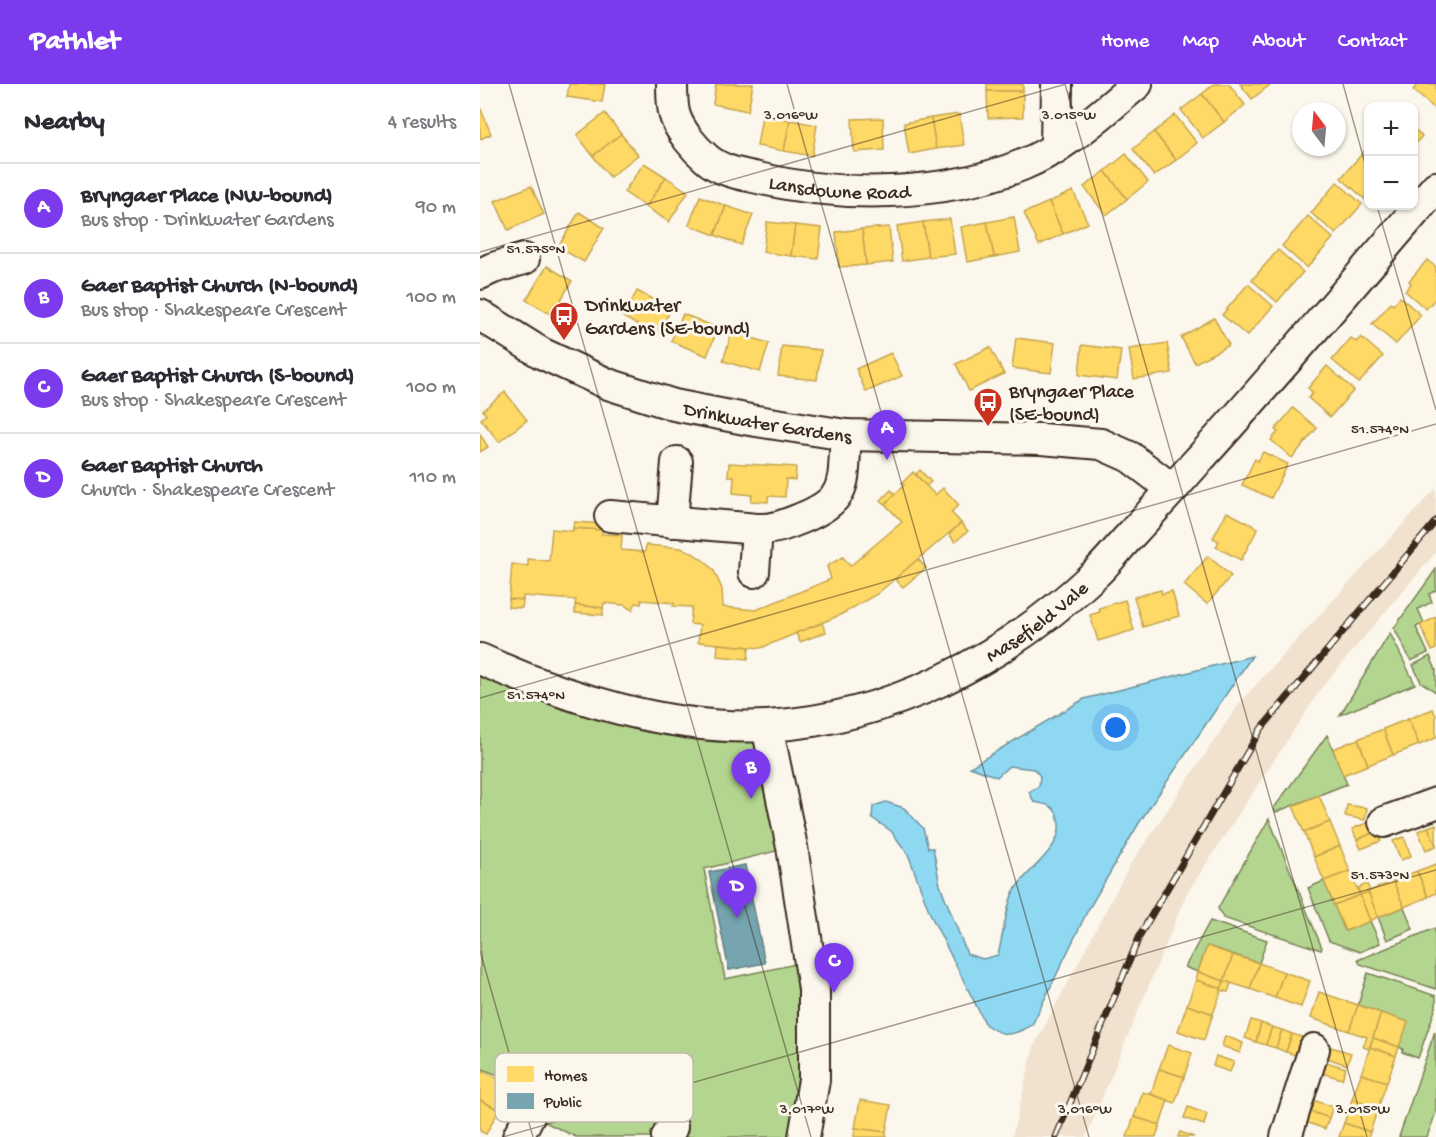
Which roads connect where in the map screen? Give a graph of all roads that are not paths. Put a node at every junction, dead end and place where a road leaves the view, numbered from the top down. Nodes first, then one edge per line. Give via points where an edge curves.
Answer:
1 (672, 84) edge
2 (1057, 84) edge
3 (1137, 84) edge
4 (1056, 149) junction
5 (1436, 187) edge
6 (524, 259) dead end
7 (480, 274) edge
8 (480, 315) edge
9 (846, 435) junction
10 (677, 462) dead end
11 (1172, 489) junction
12 (610, 516) dead end
13 (672, 522) junction
14 (757, 529) junction
15 (754, 572) dead end
16 (480, 659) edge
17 (767, 726) junction
18 (1436, 803) edge
19 (1384, 822) dead end
20 (1314, 1049) dead end
21 (526, 1122) edge
22 (518, 1137) edge
23 (804, 1137) edge
24 (1286, 1137) edge

1 - 4 street, Lansdowne Road via 674,115 690,142 708,160 729,171 776,182 849,191 913,189 976,180
2 - 4 street
3 - 4 street, Lansdowne Road
5 - 11 street, Masefield Vale via 1286,364
6 - 7 street
8 - 9 street, Drinkwater Gardens via 541,353 608,384 674,405
9 - 11 street, Drinkwater Gardens via 1101,444 1131,458
9 - 14 street via 842,484 831,504 779,527
10 - 13 street
11 - 17 street, Masefield Vale via 1095,574 1036,624 983,660 933,685 877,705 829,718
12 - 13 street
13 - 14 street
14 - 15 street
16 - 17 street, Masefield Vale via 536,683 599,703 661,717 727,726
17 - 23 street via 814,989 814,1080
18 - 19 street
20 - 24 street
21 - 22 street

